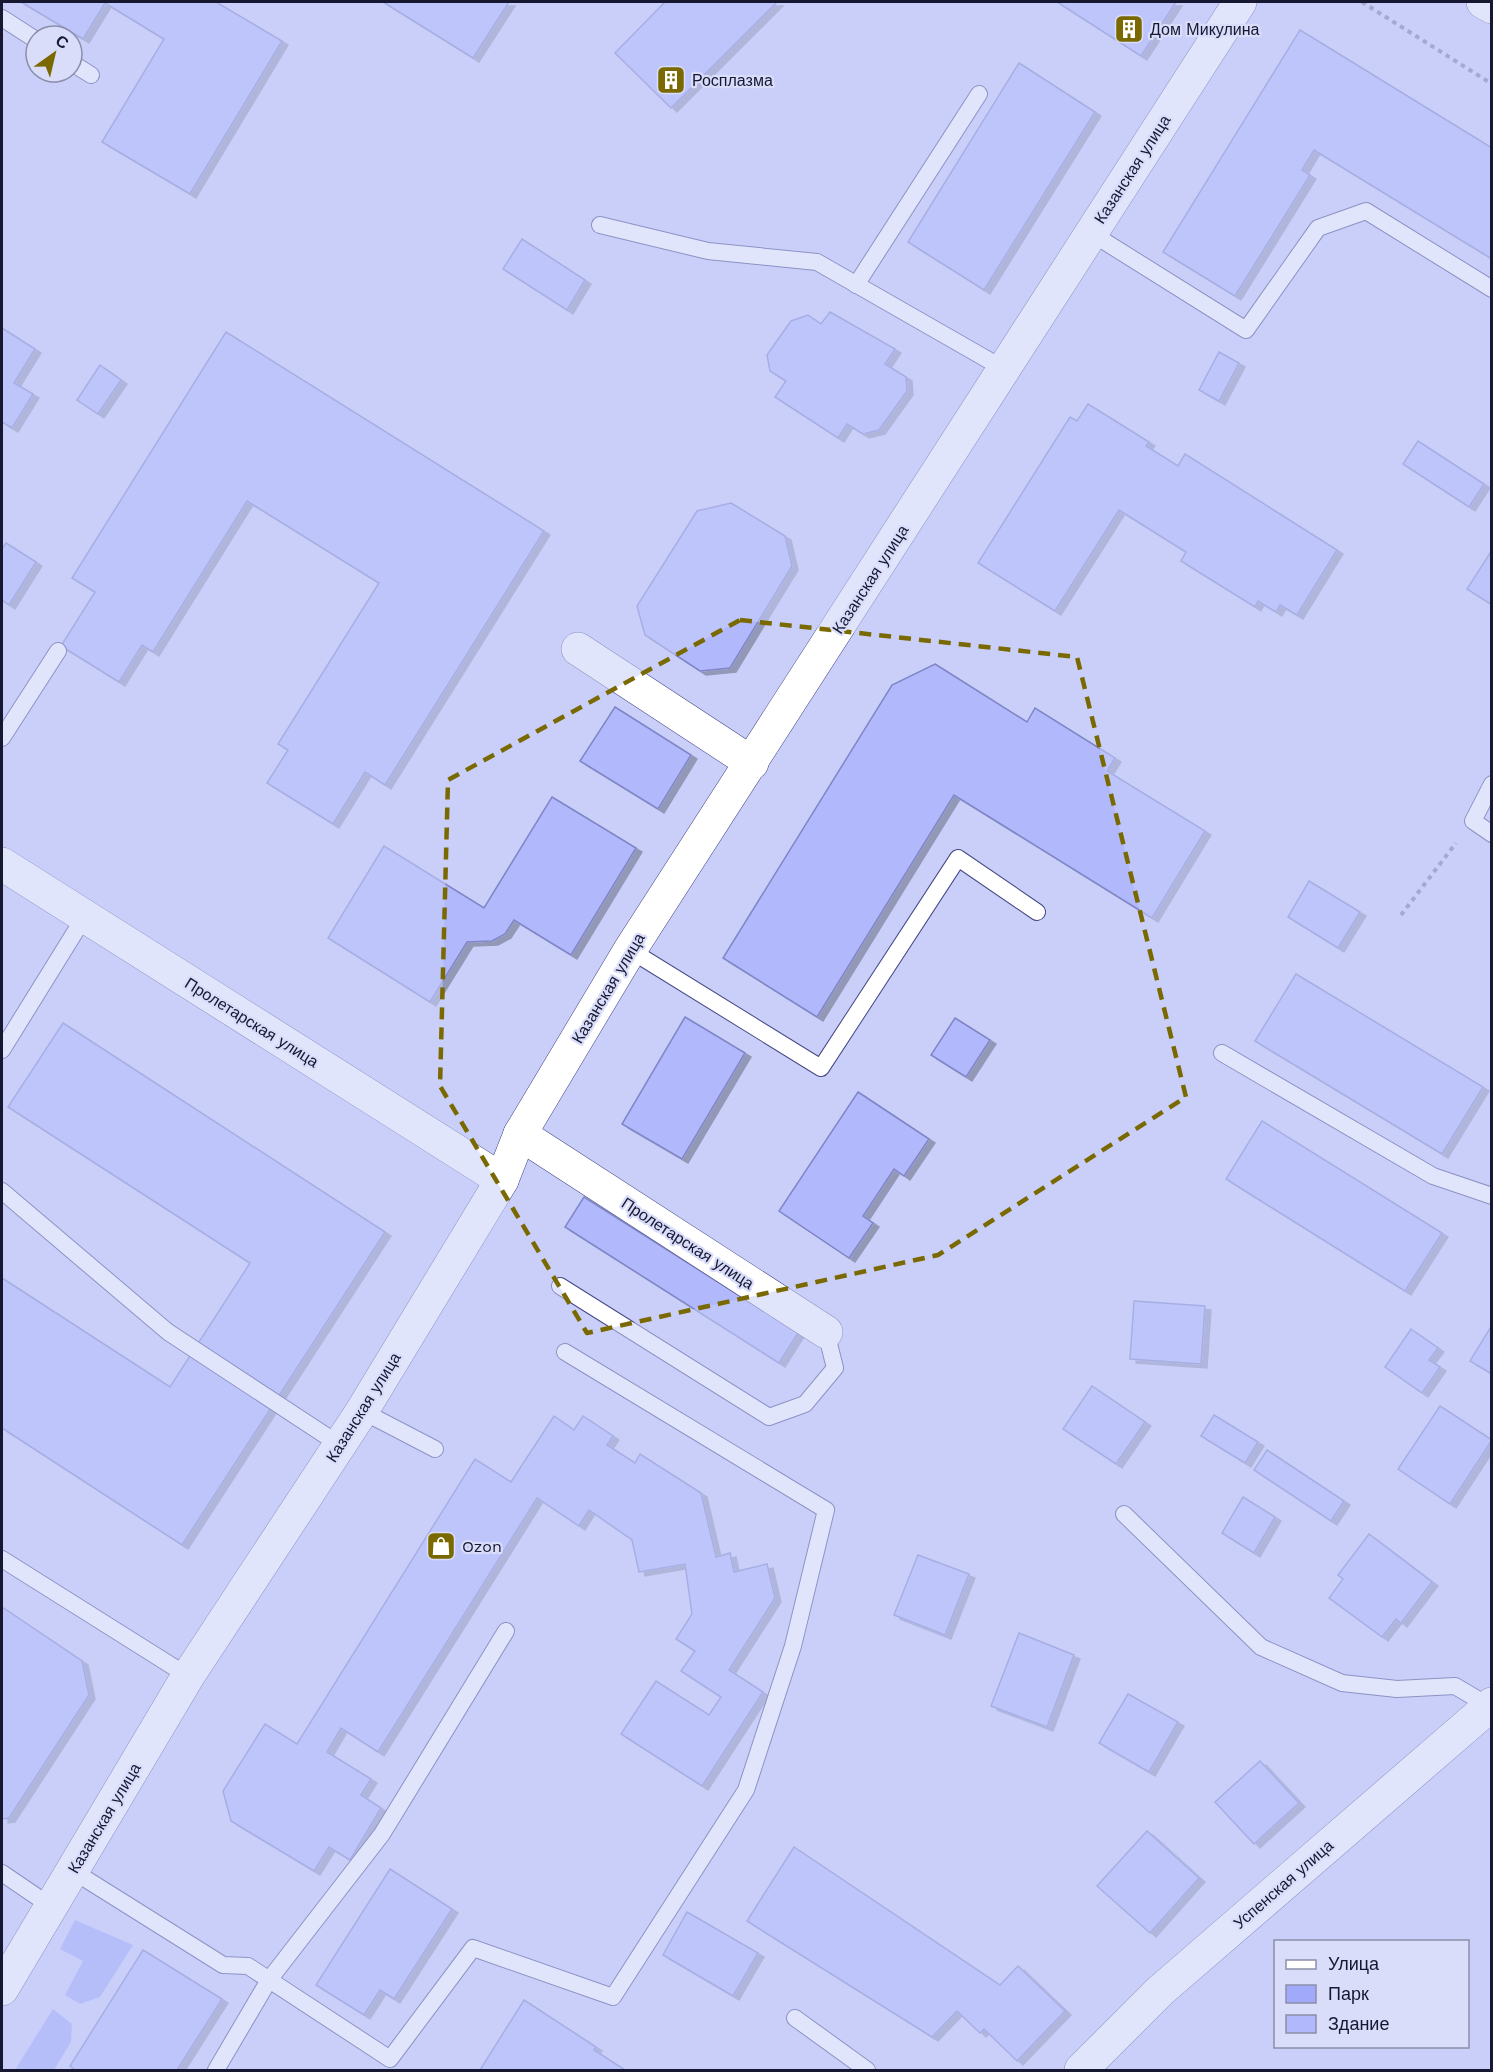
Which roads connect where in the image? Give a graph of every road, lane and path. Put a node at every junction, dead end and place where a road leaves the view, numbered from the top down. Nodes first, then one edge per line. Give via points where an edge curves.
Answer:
1 (1240, 2) edge
2 (1362, 2) edge
3 (1483, 2) edge
4 (1491, 6) edge
5 (2, 18) edge
6 (24, 32) edge
7 (84, 71) edge
8 (91, 75) dead end
9 (1491, 84) edge
10 (979, 94) dead end
11 (600, 225) dead end
12 (1091, 233) junction
13 (856, 285) junction
14 (1491, 289) edge
15 (1004, 369) junction
16 (579, 649) dead end
17 (58, 651) dead end
18 (2, 738) edge
19 (752, 763) junction
20 (1491, 784) edge
21 (1473, 821) junction
22 (1491, 834) edge
23 (2, 864) edge
24 (1036, 912) dead end
25 (1401, 915) dead end
26 (85, 916) junction
27 (630, 950) junction
28 (2, 1050) edge
29 (1222, 1053) dead end
30 (520, 1134) junction
31 (502, 1180) junction
32 (2, 1191) edge
33 (1491, 1196) edge
34 (560, 1287) dead end
35 (826, 1332) joint
36 (566, 1352) dead end
37 (362, 1411) junction
38 (340, 1445) junction
39 (435, 1449) dead end
40 (1124, 1514) dead end
41 (2, 1559) edge
42 (506, 1631) dead end
43 (188, 1676) junction
44 (1490, 1705) edge
45 (73, 1871) junction
46 (2, 1873) edge
47 (52, 1907) junction
48 (269, 1980) junction
49 (2, 1989) edge
50 (795, 2018) dead end
51 (392, 2065) edge
52 (216, 2070) edge
53 (867, 2070) edge
54 (1081, 2070) edge

1 - 12 street, Казанская улица
2 - 9 path
3 - 4 street
5 - 6 lane
7 - 8 lane
10 - 13 lane
11 - 13 lane via 708,251 817,262
12 - 14 lane via 1246,330 1318,228 1366,211
12 - 15 street, Казанская улица
13 - 15 lane
15 - 19 street, Казанская улица
16 - 19 street
17 - 18 lane
19 - 27 street, Казанская улица
20 - 21 lane
21 - 22 lane
21 - 25 path
23 - 26 street, Пролетарская улица
24 - 27 lane via 958,858 821,1068
26 - 28 lane
26 - 31 street, Пролетарская улица
27 - 30 street, Казанская улица
29 - 33 lane via 1433,1176
30 - 31 street, Казанская улица
30 - 35 street, Пролетарская улица
31 - 37 street, Казанская улица
32 - 38 lane via 168,1332
34 - 35 lane via 769,1417 805,1404 835,1368
36 - 51 lane via 826,1510 793,1646 746,1790 613,1997 473,1948
37 - 38 street, Казанская улица
37 - 39 lane
38 - 43 street, Казанская улица
40 - 44 lane via 1261,1647 1342,1683 1397,1689 1455,1686
41 - 43 lane
42 - 48 lane via 382,1834
43 - 45 street, Казанская улица
44 - 54 street, Успенская улица via 1160,1991
45 - 47 street, Казанская улица
45 - 48 lane via 223,1965 248,1966
46 - 47 lane
47 - 49 street, Казанская улица
48 - 51 lane
48 - 52 lane
50 - 53 lane

